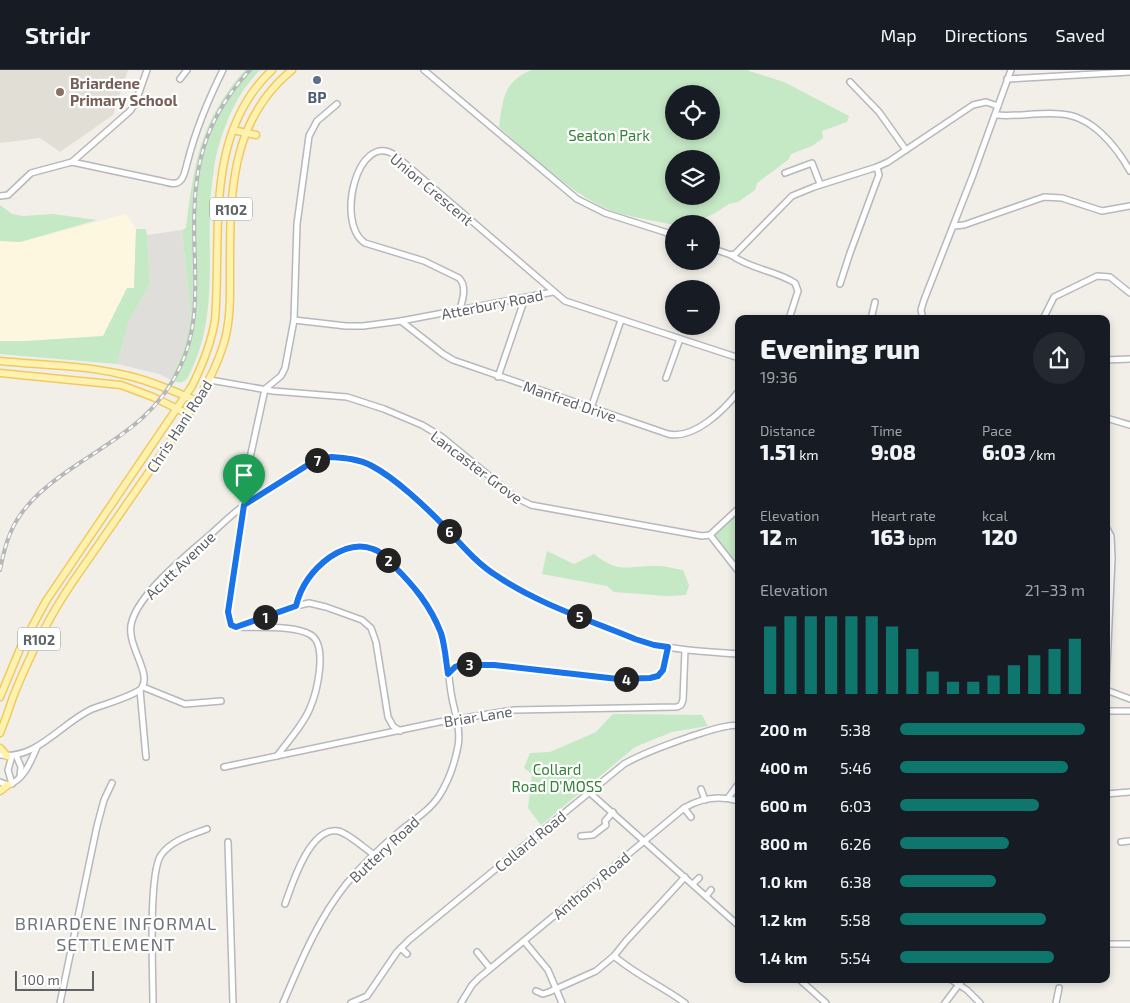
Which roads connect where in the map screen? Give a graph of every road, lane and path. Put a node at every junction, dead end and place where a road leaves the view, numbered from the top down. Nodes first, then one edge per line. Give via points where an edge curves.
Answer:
1 (187, 70) edge
2 (223, 70) edge
3 (272, 70) edge
4 (292, 70) edge
5 (424, 70) edge
6 (1011, 70) edge
7 (146, 72) edge
8 (1130, 72) edge
9 (180, 79) dead end
10 (1007, 79) junction
11 (850, 82) dead end
12 (337, 104) dead end
13 (998, 106) junction
14 (996, 114) junction
15 (233, 130) junction
16 (246, 132) junction
17 (256, 136) dead end
18 (906, 150) junction
19 (72, 162) junction
20 (877, 167) junction
21 (1130, 171) edge
22 (785, 173) dead end
23 (820, 184) junction
24 (0, 196) edge
25 (1130, 206) edge
26 (954, 226) junction
27 (665, 232) edge
28 (218, 240) junction
29 (720, 251) edge
30 (230, 252) junction
31 (730, 255) junction
32 (840, 284) dead end
33 (553, 292) junction
34 (1130, 293) edge
35 (525, 298) junction
36 (875, 302) dead end
37 (460, 309) junction
38 (790, 315) edge
39 (872, 315) edge
40 (921, 315) edge
41 (1045, 315) edge
42 (294, 320) junction
43 (621, 320) junction
44 (401, 321) junction
45 (680, 339) junction
46 (735, 357) edge
47 (1110, 360) edge
48 (1130, 360) edge
49 (0, 361) edge
50 (0, 373) edge
51 (498, 376) junction
52 (666, 378) dead end
53 (210, 380) junction
54 (264, 389) junction
55 (735, 395) edge
56 (185, 396) junction
57 (197, 401) junction
58 (177, 408) junction
59 (591, 408) junction
60 (188, 414) junction
61 (1110, 419) edge
62 (1130, 425) edge
63 (244, 505) junction
64 (735, 512) edge
65 (1110, 534) edge
66 (710, 535) junction
67 (1110, 562) edge
68 (735, 567) edge
69 (296, 606) junction
70 (236, 627) junction
71 (668, 647) junction
72 (685, 650) junction
73 (735, 654) edge
74 (448, 674) junction
75 (141, 688) junction
76 (1110, 690) edge
77 (0, 697) edge
78 (1130, 698) edge
79 (221, 701) dead end
80 (1127, 710) edge
81 (1110, 711) edge
82 (456, 720) junction
83 (735, 725) edge
84 (400, 731) junction
85 (0, 732) edge
86 (38, 747) junction
87 (0, 748) edge
88 (9, 756) edge
89 (277, 756) junction
90 (146, 758) dead end
91 (224, 767) dead end
92 (19, 778) junction
93 (0, 782) edge
94 (112, 783) dead end
95 (10, 784) junction
96 (735, 788) edge
97 (700, 789) dead end
98 (0, 791) edge
99 (589, 792) junction
100 (1130, 792) edge
101 (1110, 794) edge
102 (728, 798) junction
103 (705, 800) junction
104 (735, 800) edge
105 (684, 808) junction
106 (613, 812) junction
107 (691, 817) dead end
108 (207, 829) dead end
109 (581, 836) dead end
110 (645, 841) junction
111 (1130, 841) edge
112 (228, 842) dead end
113 (1121, 842) dead end
114 (373, 854) junction
115 (685, 877) junction
116 (700, 878) dead end
117 (693, 884) junction
118 (711, 890) dead end
119 (706, 896) junction
120 (285, 904) dead end
121 (320, 906) dead end
122 (327, 909) junction
123 (735, 922) edge
124 (524, 941) junction
125 (1110, 944) edge
126 (1130, 944) edge
127 (401, 948) junction
128 (477, 952) dead end
129 (407, 954) dead end
130 (614, 956) junction
131 (490, 968) junction
132 (804, 983) edge
133 (958, 984) joint
134 (1059, 988) dead end
135 (556, 989) junction
136 (536, 991) dead end
137 (60, 1003) edge
138 (152, 1003) edge
139 (233, 1003) edge
140 (284, 1003) edge
141 (351, 1003) edge
142 (461, 1003) edge
143 (562, 1003) edge
144 (685, 1003) edge
145 (826, 1003) edge
146 (945, 1003) edge
147 (980, 1003) edge
148 (1056, 1003) edge

1 - 9 street
2 - 19 street via 179,182 174,184
3 - 15 main road, Chris Hani Road / R102 via 246,103
4 - 16 main road, Chris Hani Road / R102 via 270,90
5 - 27 street via 577,199 605,213
6 - 10 street
7 - 19 street via 130,111
8 - 10 street
10 - 13 street
11 - 18 street via 879,112
12 - 42 street via 318,121 307,145 297,233
13 - 14 street
13 - 18 street via 986,102 973,105
14 - 21 street via 1077,117 1104,136
14 - 26 street
15 - 16 main road
15 - 28 main road, Chris Hani Road / R102 via 221,177
16 - 17 main road
16 - 30 main road, Chris Hani Road / R102 via 232,187
18 - 20 street
19 - 24 street via 31,173 8,195
20 - 23 street
20 - 32 street via 879,175
22 - 23 street via 812,163
23 - 31 street via 792,196 738,252
25 - 26 street via 1102,211 1062,198 1044,197
26 - 40 street
28 - 30 main road via 221,247
28 - 56 main road, Chris Hani Road / R102 via 212,335 202,367
29 - 31 street
30 - 53 main road, Chris Hani Road / R102 via 226,336
31 - 38 street via 742,263 795,283 798,291
33 - 35 street, Atterbury Road
33 - 37 street, Union Crescent via 395,156 386,151 374,153 363,162 354,186 352,223 355,232 366,243 424,261 459,278 464,289
33 - 43 street, Atterbury Road via 570,304
34 - 41 street via 1110,278 1097,276 1054,297
35 - 37 street, Atterbury Road
35 - 51 street
36 - 39 street
37 - 44 street, Atterbury Road
42 - 44 street, Atterbury Road via 354,327
42 - 54 street via 285,368 281,376
43 - 45 street, Atterbury Road
43 - 59 street
44 - 51 street, Manfred Drive via 446,357
45 - 46 street, Atterbury Road
45 - 52 street
47 - 48 street
49 - 56 main road via 112,372
50 - 58 main road via 121,386
51 - 59 street, Manfred Drive
53 - 54 street, Lancaster Grove
53 - 57 main road, Chris Hani Road / R102
54 - 63 street via 248,467
54 - 66 street, Lancaster Grove via 348,397 406,418 442,437 525,504 664,530
55 - 59 street, Manfred Drive via 718,414 681,435 668,434
56 - 57 main road
56 - 58 main road, Chris Hani Road / R102
57 - 60 main road, Chris Hani Road / R102
58 - 60 main road
58 - 77 main road, Chris Hani Road / R102 via 46,601 20,649
60 - 85 main road, Chris Hani Road / R102 via 50,617
61 - 62 street
63 - 70 street via 228,612 230,623
63 - 71 street, Acutt Avenue via 314,461 331,457 362,462 400,486 477,561 522,592 635,639
63 - 75 street, Acutt Avenue via 165,576 134,614 130,637 143,669
64 - 66 street
65 - 67 street
66 - 68 street
69 - 70 street
69 - 74 street, Buttery Road via 301,588 326,560 338,552 356,547 376,550 409,579 429,608 443,642
69 - 84 street via 309,603 326,607 369,625 376,642 388,714
70 - 89 street via 299,630 318,643 320,658 310,708
71 - 72 street, Acutt Avenue
71 - 74 street via 663,670 650,678 618,679 494,665 460,665
72 - 73 street, Acutt Avenue
72 - 82 street, Briar Lane via 683,700 677,707 521,710
74 - 82 street, Buttery Road
75 - 79 street via 185,704
75 - 86 street via 78,717
75 - 90 street, Acutt Avenue
76 - 78 street
78 - 80 street
80 - 81 street
82 - 84 street, Briar Lane
82 - 114 street, Buttery Road via 459,734 457,750 439,796 427,810
83 - 99 street, Collard Road via 646,752 624,764
84 - 89 street, Briar Lane
86 - 88 street
86 - 92 street
87 - 88 main road
88 - 92 street via 21,767
88 - 95 street
89 - 91 street, Briar Lane
92 - 95 street
93 - 95 street
94 - 137 street via 97,826
95 - 98 main road
96 - 102 street
97 - 103 street
99 - 106 street
99 - 127 street, Collard Road
100 - 101 street
102 - 103 street, Anthony Road
102 - 104 street, Anthony Road
103 - 105 street, Anthony Road
105 - 107 street
105 - 110 street, Anthony Road
106 - 109 street via 605,821 606,825 593,835
106 - 110 street
108 - 138 street via 174,842 156,865
110 - 115 street
110 - 124 street, Anthony Road
111 - 113 street
112 - 139 street
114 - 120 street via 343,832 327,832 320,836 304,858
114 - 122 street, Buttery Road
115 - 117 street
115 - 130 street
116 - 117 street
117 - 119 street
118 - 119 street
119 - 123 street
121 - 122 street
122 - 140 street, Buttery Road
124 - 131 street, Anthony Road
124 - 135 street via 548,970
125 - 126 street
127 - 129 street
127 - 141 street, Collard Road via 373,990
128 - 131 street
130 - 135 street via 596,970
130 - 144 street
131 - 142 street, Anthony Road via 472,985
132 - 145 street
133 - 146 street
133 - 147 street
134 - 148 street
135 - 136 street via 543,994
135 - 143 street

